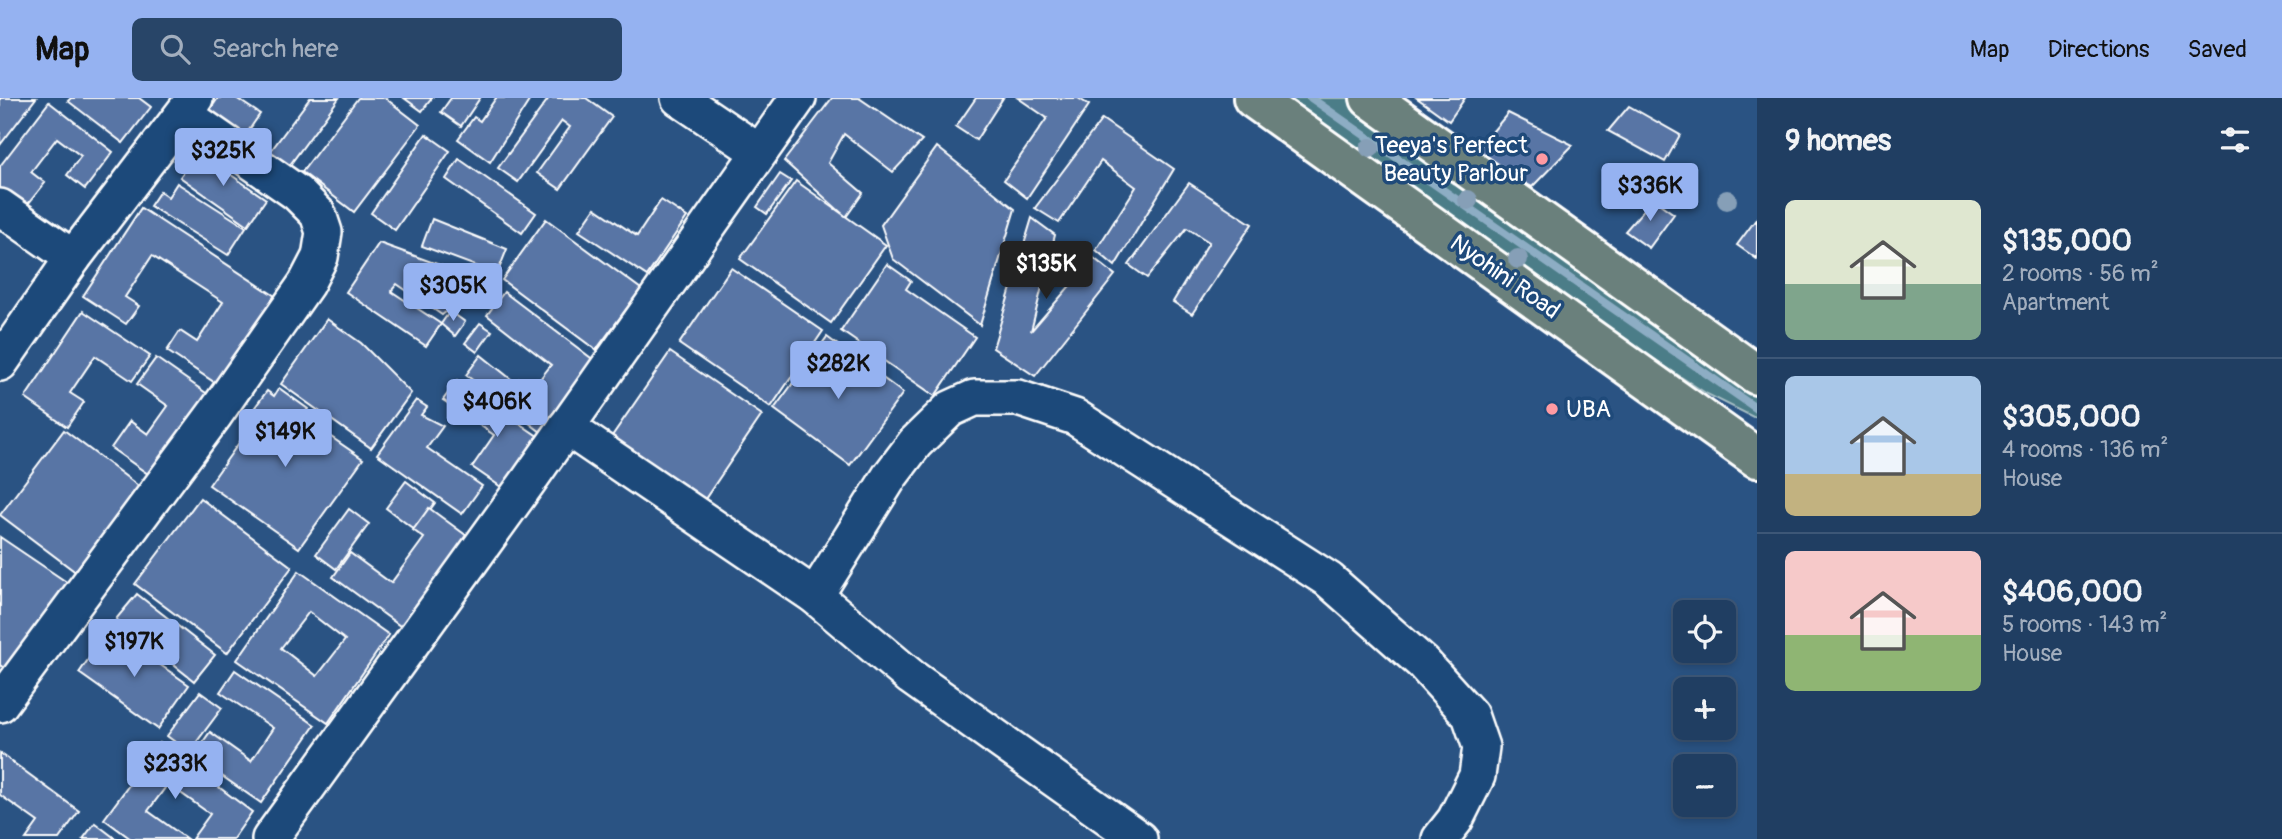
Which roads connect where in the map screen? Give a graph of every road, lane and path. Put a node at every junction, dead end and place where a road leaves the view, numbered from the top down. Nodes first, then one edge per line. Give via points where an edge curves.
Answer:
1 (679, 98) edge
2 (798, 98) edge
3 (1253, 98) edge
4 (1370, 98) edge
5 (189, 106) edge
6 (759, 152) junction
7 (0, 206) edge
8 (73, 258) junction
9 (0, 363) edge
10 (1757, 375) edge
11 (566, 427) junction
12 (1755, 455) edge
13 (815, 596) junction
14 (0, 704) edge
15 (271, 839) edge
16 (1139, 839) edge
17 (1440, 839) edge

1 - 6 street
2 - 6 street
3 - 12 main road, Nyohini Road
4 - 10 main road
5 - 8 street
5 - 14 street via 318,214 324,232 320,257 215,414
6 - 11 street
7 - 8 street
8 - 9 street
11 - 13 street
11 - 15 street
13 - 16 street via 911,677
13 - 17 street via 890,475 950,409 974,398 1018,398 1075,417 1329,580 1423,663 1470,715 1481,747 1477,776

